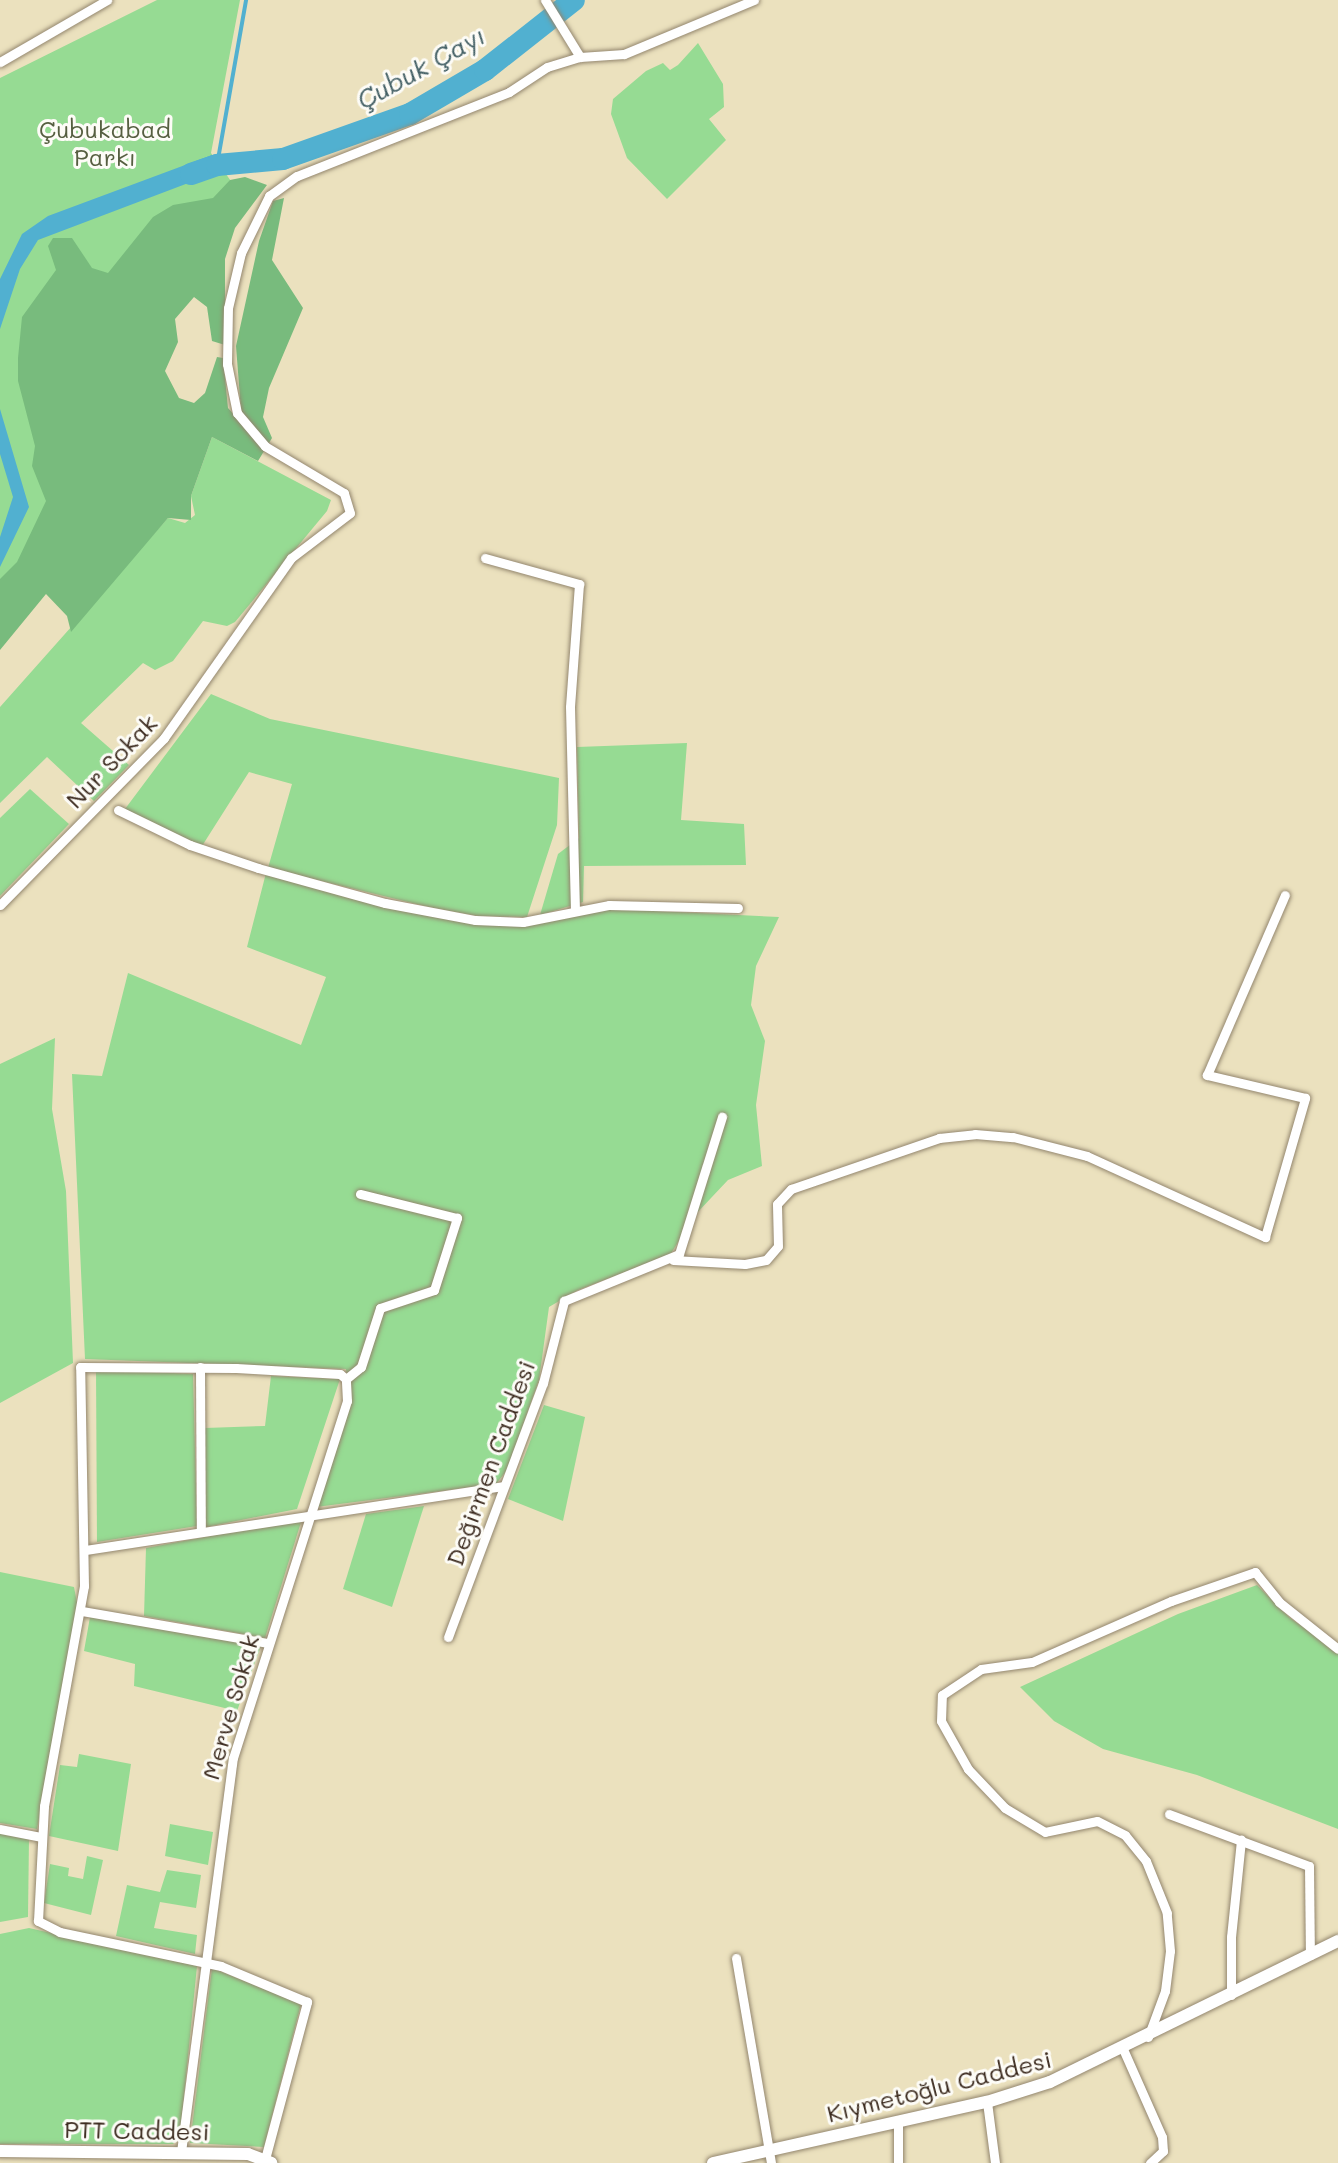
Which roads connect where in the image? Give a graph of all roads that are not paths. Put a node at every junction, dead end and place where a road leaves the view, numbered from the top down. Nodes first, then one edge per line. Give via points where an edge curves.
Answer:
1 (107, 0) edge
2 (754, 0) edge
3 (546, 1) edge
4 (580, 57) junction
5 (0, 62) edge
6 (485, 558) dead end
7 (118, 810) dead end
8 (1285, 895) dead end
9 (0, 905) edge
10 (738, 908) dead end
11 (575, 911) junction
12 (722, 1117) dead end
13 (360, 1194) dead end
14 (673, 1260) junction
15 (200, 1367) junction
16 (346, 1379) junction
17 (503, 1486) junction
18 (311, 1513) junction
19 (201, 1532) junction
20 (85, 1550) junction
21 (82, 1611) junction
22 (448, 1637) dead end
23 (268, 1643) junction
24 (1337, 1646) edge
25 (1169, 1814) dead end
26 (0, 1829) edge
27 (41, 1837) junction
28 (1241, 1840) junction
29 (1338, 1941) edge
30 (1310, 1955) junction
31 (736, 1958) dead end
32 (205, 1962) junction
33 (1231, 1995) junction
34 (1148, 2037) junction
35 (1123, 2049) junction
36 (987, 2102) junction
37 (898, 2122) junction
38 (0, 2151) edge
39 (181, 2152) junction
40 (770, 2157) edge
41 (268, 2161) edge
42 (713, 2163) edge
43 (898, 2163) edge
44 (995, 2163) edge
45 (1150, 2163) edge

1 - 5 street
2 - 4 street via 624,54
3 - 4 street
4 - 9 street, Nur Sokak via 535,72 494,99 297,176 262,206 241,253 228,308 227,364 237,413 265,446 334,485 351,507 346,517 291,558 164,738
6 - 11 street via 579,584 570,707
7 - 11 street via 190,845 385,903 499,922
8 - 14 street via 1207,1075 1305,1098 1265,1237 1087,1156 1022,1138 975,1134 939,1138 791,1189 775,1210 778,1246 766,1260
10 - 11 street via 609,905
12 - 14 street via 687,1241
13 - 16 street via 457,1218 434,1290 380,1308 361,1367
14 - 17 street, Değirmen Caddesi via 564,1301 543,1383
15 - 16 street via 340,1374
15 - 19 street
15 - 20 street via 80,1367
16 - 18 street, Merve Sokak via 347,1401
17 - 18 street
17 - 22 street, Değirmen Caddesi
18 - 19 street
18 - 23 street, Merve Sokak
19 - 20 street
20 - 21 street
21 - 23 street
21 - 27 street
23 - 32 street, Merve Sokak via 233,1758
24 - 34 street via 1279,1602 1255,1572 1171,1601 1032,1662 981,1669 942,1695 941,1721 968,1769 1005,1808 1045,1832 1085,1820 1111,1826 1146,1861 1167,1913 1170,1951 1165,1991
25 - 28 street
26 - 27 street
27 - 32 street via 38,1921 60,1932
28 - 30 street via 1309,1866
28 - 33 street
29 - 30 main road, Kıymetoğlu Caddesi
30 - 33 main road, Kıymetoğlu Caddesi
31 - 40 street
32 - 39 street, Merve Sokak
32 - 41 street via 307,2002
33 - 34 main road, Kıymetoğlu Caddesi
34 - 35 main road, Kıymetoğlu Caddesi
35 - 36 main road, Kıymetoğlu Caddesi via 1075,2073
35 - 45 street via 1162,2137 1163,2151
36 - 37 main road, Kıymetoğlu Caddesi
36 - 44 street
37 - 40 main road, Kıymetoğlu Caddesi
37 - 43 street
38 - 39 main road, PTT Caddesi
39 - 41 main road, PTT Caddesi
40 - 42 main road, Kıymetoğlu Caddesi

